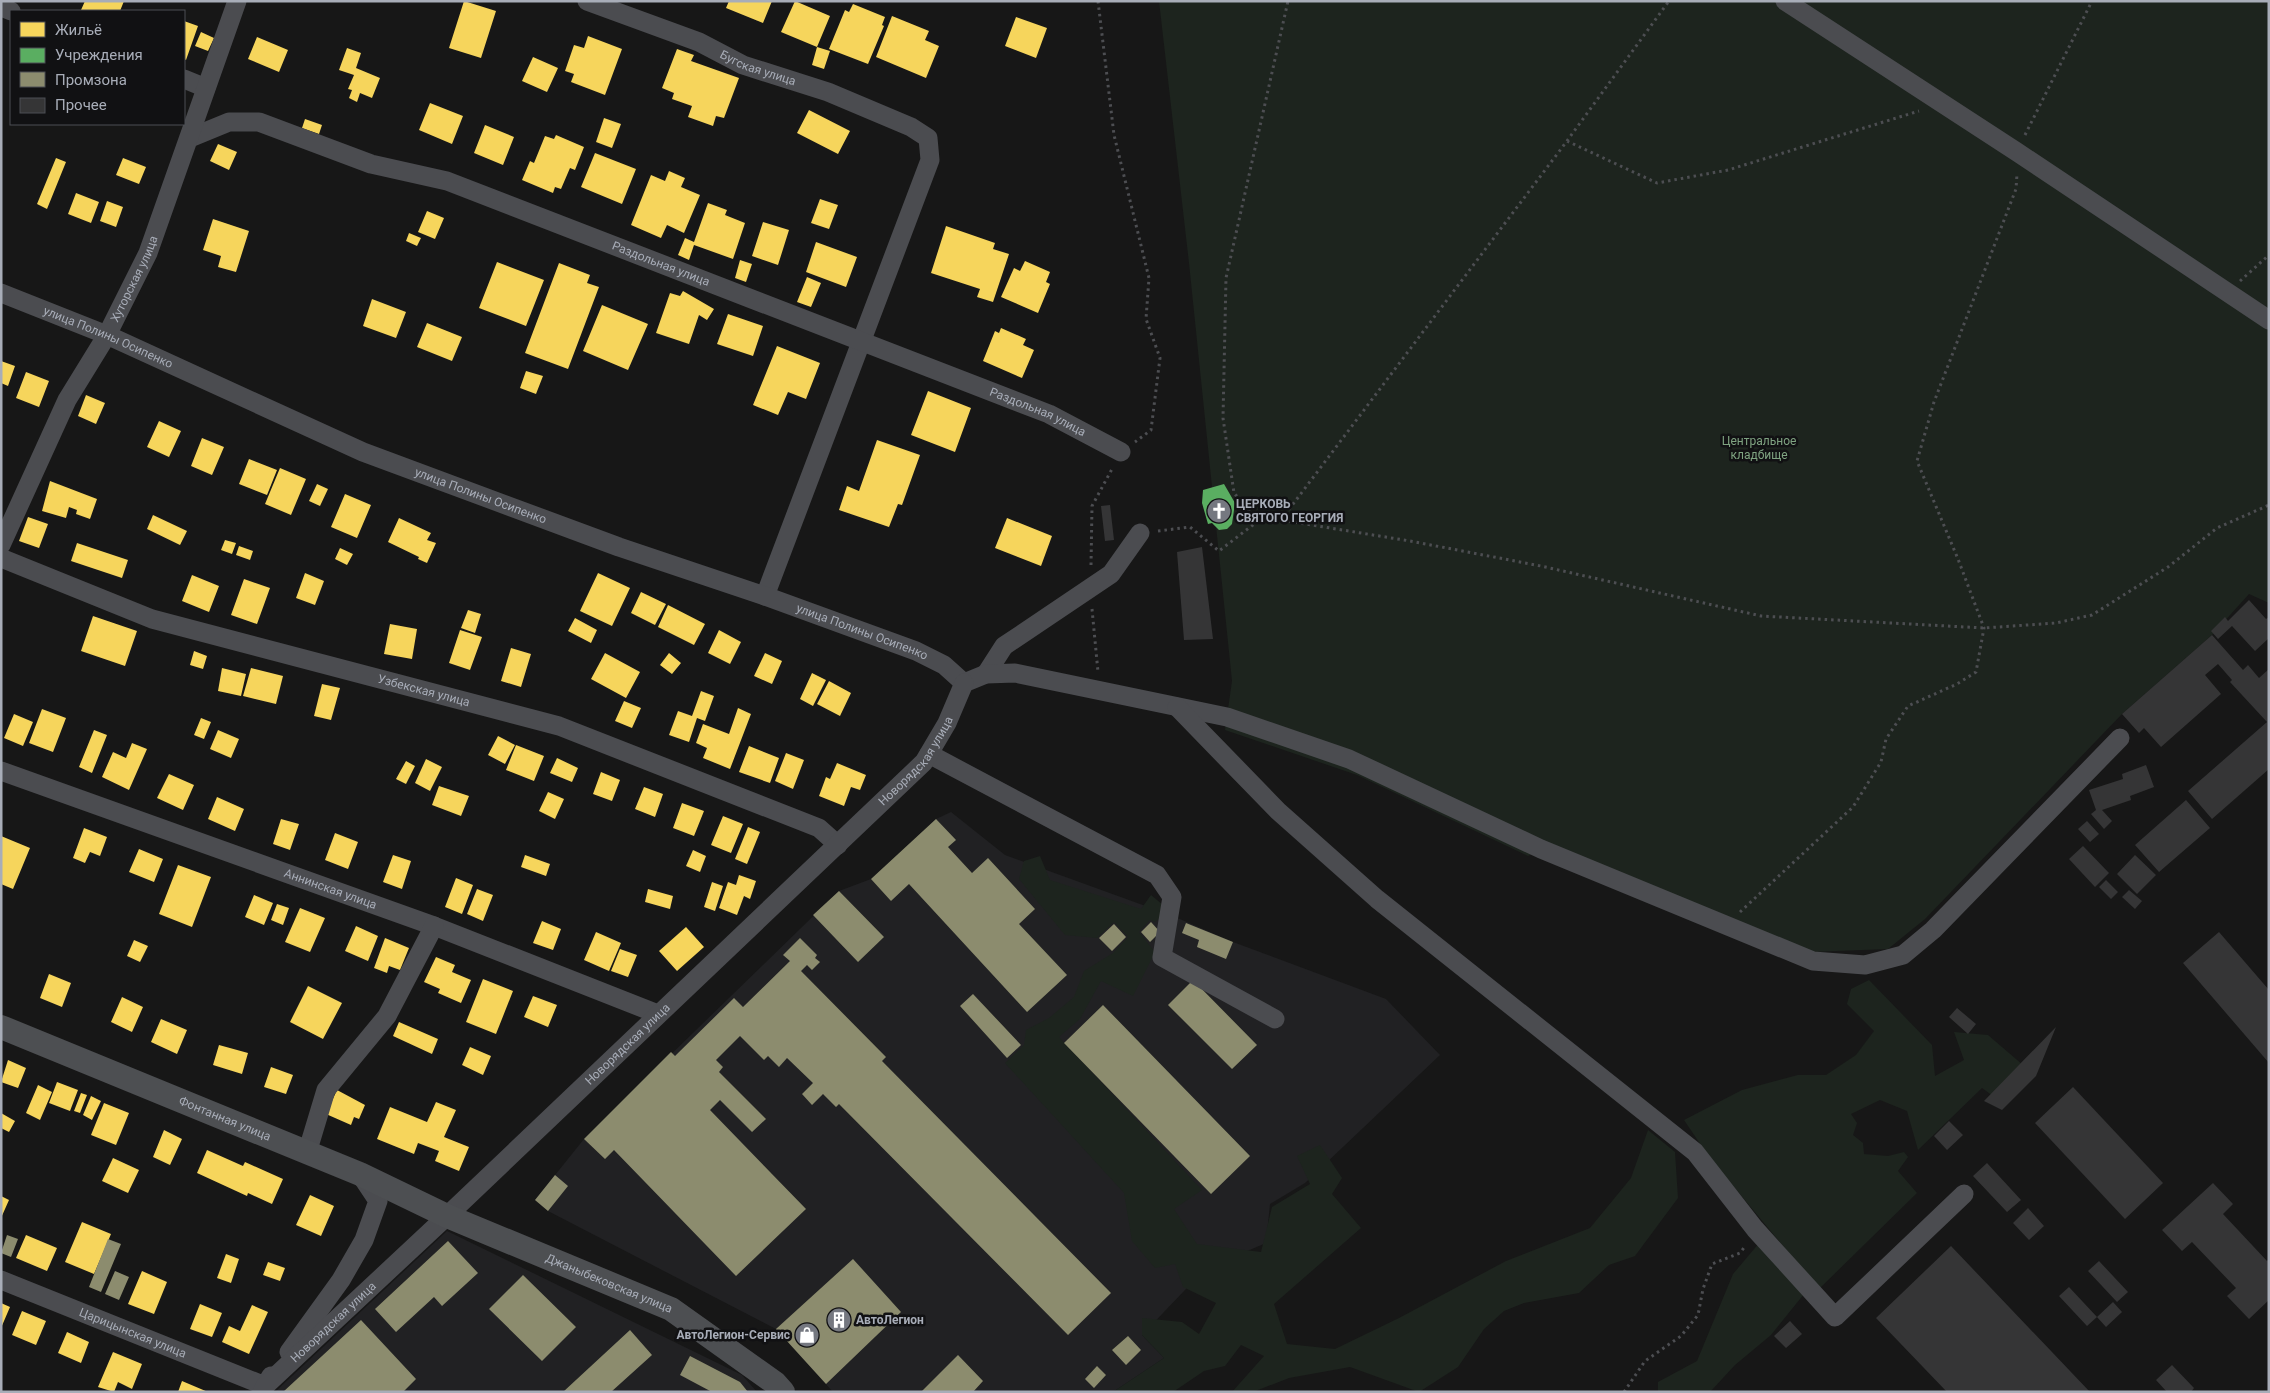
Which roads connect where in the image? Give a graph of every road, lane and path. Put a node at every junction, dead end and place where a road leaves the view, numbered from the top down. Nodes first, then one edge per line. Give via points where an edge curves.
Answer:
1 (237, 1) edge
2 (587, 1) edge
3 (1098, 1) edge
4 (1288, 1) edge
5 (1670, 1) edge
6 (1784, 1) edge
7 (2092, 1) edge
8 (185, 79) edge
9 (206, 88) junction
10 (1941, 104) junction
11 (190, 138) junction
12 (1567, 141) junction
13 (2017, 152) junction
14 (2269, 255) edge
15 (1, 293) edge
16 (2227, 293) junction
17 (2269, 320) edge
18 (107, 335) junction
19 (860, 343) junction
20 (1121, 452) junction
21 (2269, 505) edge
22 (1258, 520) junction
23 (1281, 520) junction
24 (1140, 532) joint
25 (1, 545) edge
26 (1, 558) edge
27 (1091, 588) junction
28 (765, 596) junction
29 (1984, 628) junction
30 (986, 674) junction
31 (964, 683) junction
32 (1099, 690) junction
33 (1177, 707) junction
34 (2120, 738) dead end
35 (929, 754) junction
36 (1, 771) edge
37 (838, 845) junction
38 (434, 926) junction
39 (1732, 927) junction
40 (658, 1014) junction
41 (1275, 1019) dead end
42 (1, 1027) edge
43 (307, 1153) junction
44 (360, 1174) junction
45 (1964, 1194) dead end
46 (447, 1216) junction
47 (1755, 1229) junction
48 (1, 1280) edge
49 (263, 1389) edge
50 (783, 1392) edge
51 (1624, 1392) edge

1 - 9 street, Хуторская улица
2 - 19 street, Бугская улица via 699,42 743,65 828,92 912,127 928,138 930,160
3 - 20 path via 1114,135 1149,278 1146,319 1160,358 1151,430
4 - 22 path via 1226,278 1223,418 1234,493
5 - 12 path
6 - 10 street
7 - 13 path
8 - 9 street
9 - 11 street, Хуторская улица
10 - 12 path via 1728,170 1657,183
10 - 13 street
11 - 18 street, Хуторская улица via 148,253
11 - 19 street, Раздольная улица via 229,122 259,122 371,164 447,181
12 - 23 path
13 - 16 street
13 - 29 path via 2016,189 1934,402 1918,461
14 - 16 path
15 - 18 street, улица Полины Осипенко
16 - 17 street
18 - 25 street, Хуторская улица via 67,400
18 - 28 street, улица Полины Осипенко via 363,452 619,547
19 - 20 street, Раздольная улица via 1049,414
19 - 28 street
20 - 27 path via 1092,506
21 - 29 path via 2217,528 2168,567 2092,615 2056,622
22 - 23 path
22 - 24 path via 1219,551 1190,527
23 - 29 path via 1522,562 1761,616
24 - 27 street via 1111,574
26 - 37 street, Узбекская улица via 152,619 559,726 818,828
27 - 30 street via 1004,646
27 - 32 path
28 - 31 street, улица Полины Осипенко via 916,651 944,665
29 - 39 path via 1976,672 1908,706 1886,739 1881,762 1853,807 1731,920
30 - 31 street
30 - 32 street via 1015,673
31 - 35 street, Новорядская улица
32 - 33 street
33 - 39 street via 1226,717 1349,759 1541,849
33 - 47 street via 1278,811 1377,899 1695,1152
34 - 39 street via 1933,930 1903,955 1865,965 1813,961
35 - 37 street, Новорядская улица
35 - 41 street via 1157,876 1172,898 1162,958
36 - 38 street, Аннинская улица
37 - 40 street, Новорядская улица
38 - 40 street, Аннинская улица
38 - 43 street via 387,1016 326,1090
40 - 46 street, Новорядская улица
42 - 43 main road, Фонтанная улица
43 - 44 main road, Фонтанная улица
44 - 46 main road, Фонтанная улица
44 - 49 street, Новорядская улица via 378,1201 364,1240 341,1280
45 - 47 street via 1835,1317
46 - 49 street, Новорядская улица
46 - 50 main road, Джаныбековская улица via 671,1309
47 - 51 path via 1740,1254 1712,1264 1702,1289 1698,1315 1681,1336 1645,1361
48 - 49 street, Царицынская улица

